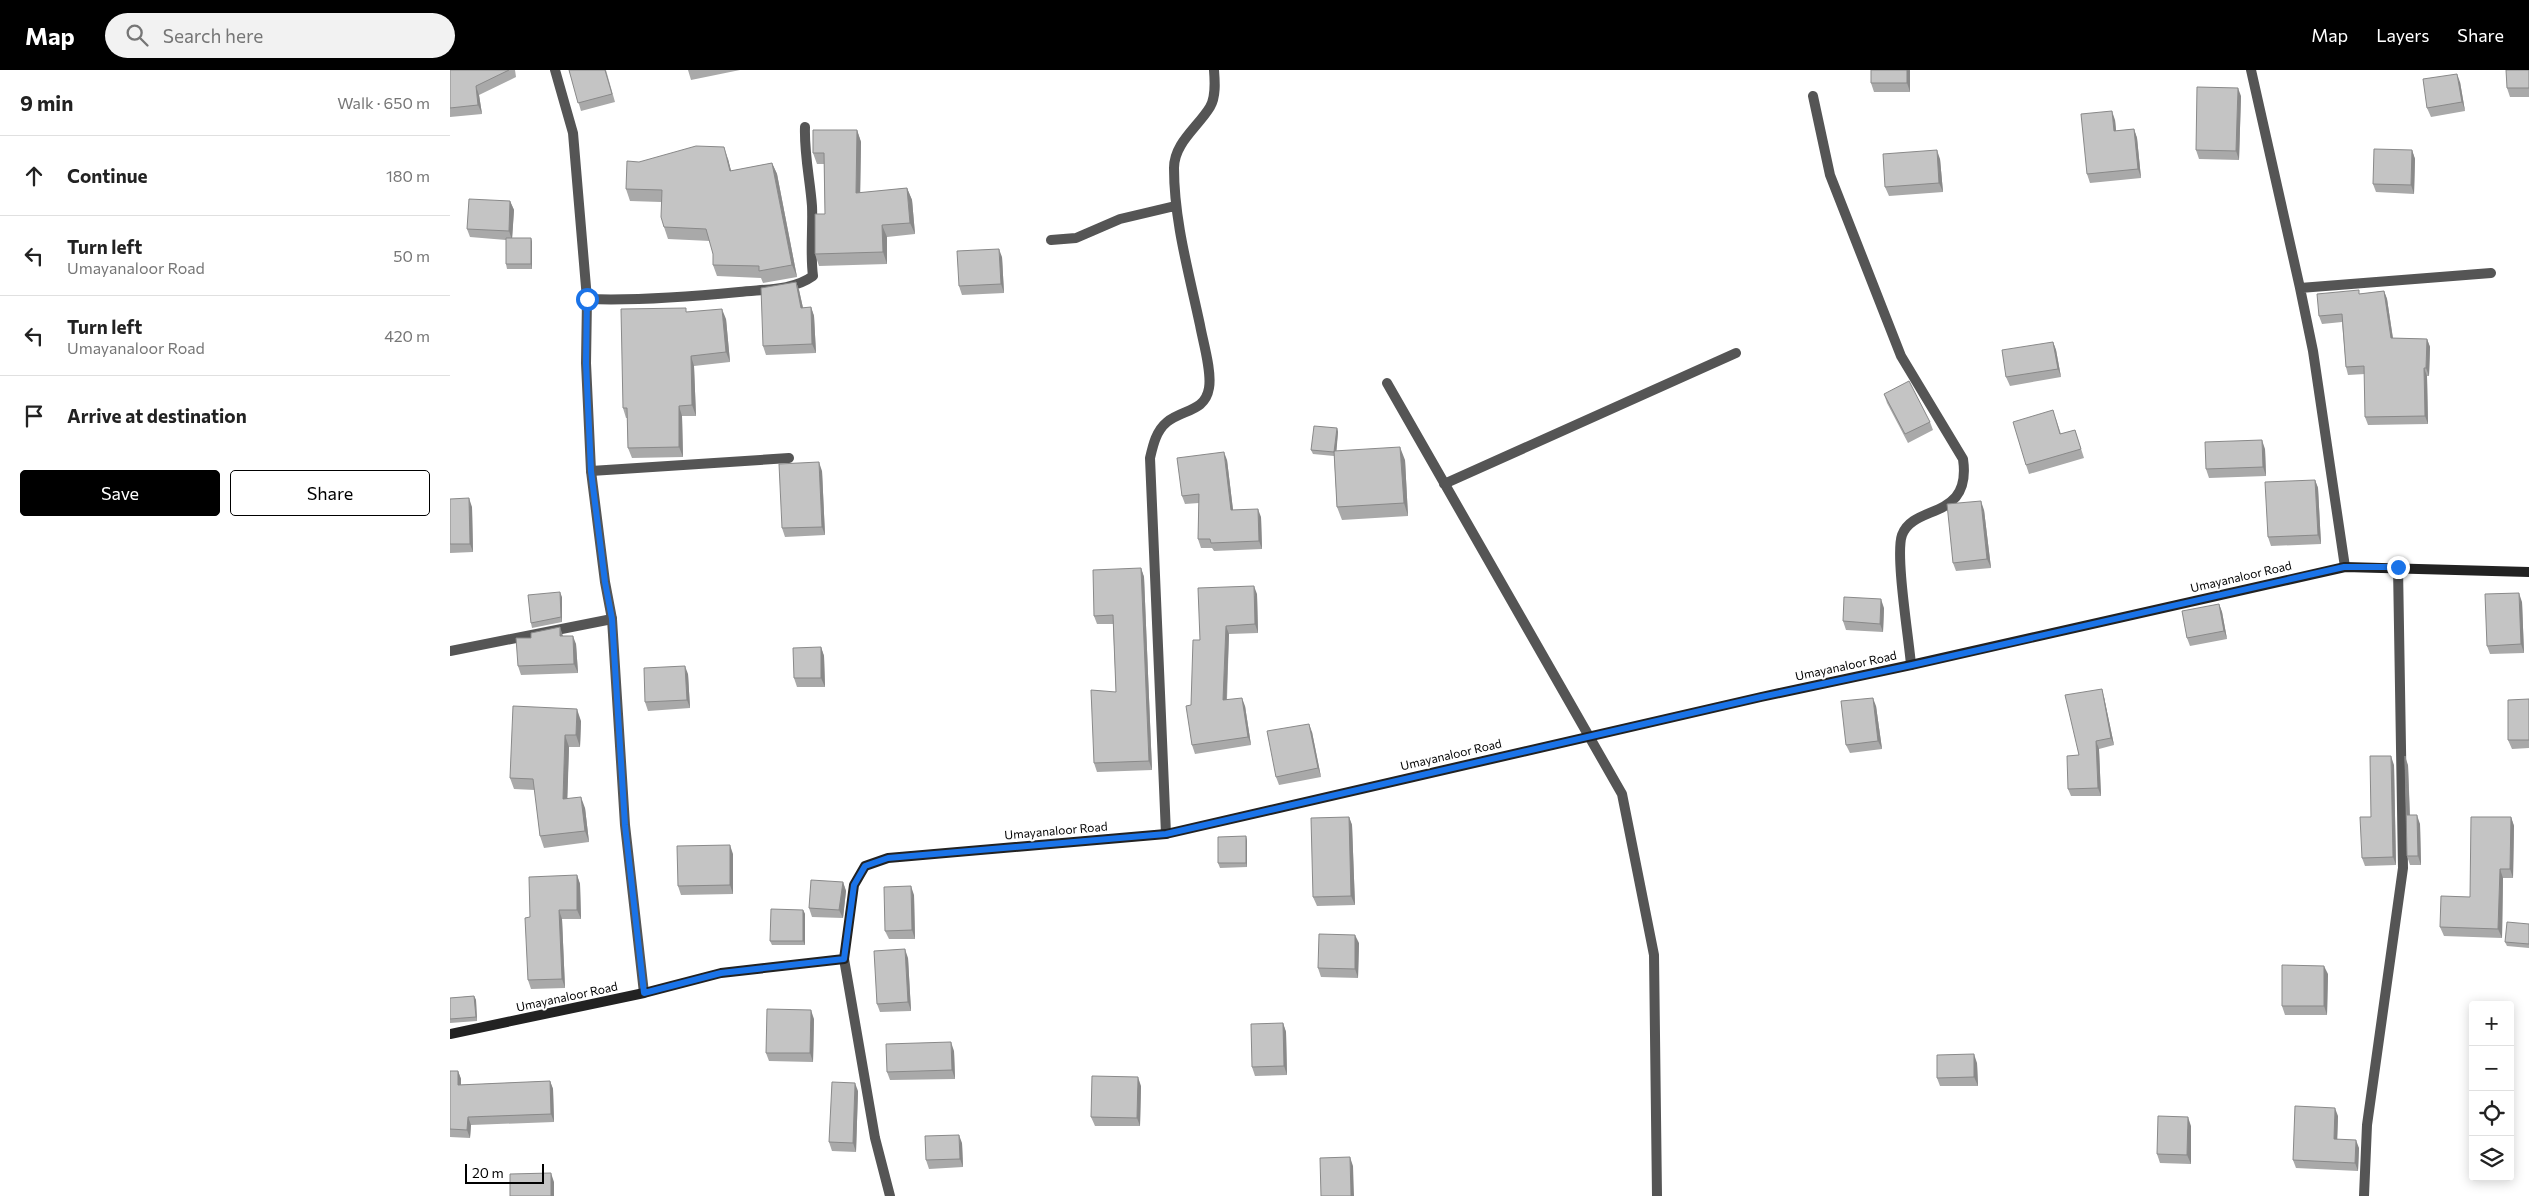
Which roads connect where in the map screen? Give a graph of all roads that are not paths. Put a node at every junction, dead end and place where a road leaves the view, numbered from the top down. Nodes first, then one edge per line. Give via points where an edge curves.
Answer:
1 (555, 70) edge
2 (1214, 70) edge
3 (2251, 70) edge
4 (1813, 96) dead end
5 (805, 127) dead end
6 (1175, 206) junction
7 (1051, 240) dead end
8 (2491, 273) dead end
9 (2300, 288) junction
10 (587, 299) junction
11 (1736, 352) dead end
12 (1387, 383) dead end
13 (789, 458) dead end
14 (591, 471) junction
15 (1444, 484) junction
16 (2344, 567) junction
17 (2398, 567) junction
18 (2529, 572) edge
19 (612, 619) junction
20 (450, 651) edge
21 (1912, 665) junction
22 (1590, 736) junction
23 (1166, 834) junction
24 (844, 959) junction
25 (644, 993) junction
26 (450, 1034) edge
27 (890, 1196) edge
28 (1657, 1196) edge
29 (2364, 1196) edge

1 - 10 street via 573,133
2 - 6 street via 1215,85 1210,106 1181,145 1174,165
3 - 9 street
4 - 21 street via 1830,175 1901,356 1963,459 1965,471 1961,489 1946,506 1912,521 1902,535 1901,556
5 - 10 street via 804,150 812,206 812,276 802,284 679,299
6 - 7 street via 1120,219 1076,238
6 - 23 street via 1209,386 1206,400 1168,421 1156,434 1150,458
8 - 9 street
9 - 16 street via 2313,351
10 - 14 street
11 - 15 street
12 - 15 street
13 - 14 street
14 - 19 street
15 - 22 street
16 - 17 main road, Umayanaloor Road
16 - 21 main road, Umayanaloor Road
17 - 18 main road, Umayanaloor Road
17 - 29 street via 2403,868 2368,1125
19 - 20 street
19 - 25 street via 625,825
21 - 22 main road, Umayanaloor Road
22 - 23 main road, Umayanaloor Road
22 - 28 street via 1622,794 1654,955
23 - 24 main road, Umayanaloor Road via 888,858 865,866 854,885
24 - 25 main road, Umayanaloor Road via 721,973
24 - 27 street via 875,1138
25 - 26 main road, Umayanaloor Road

